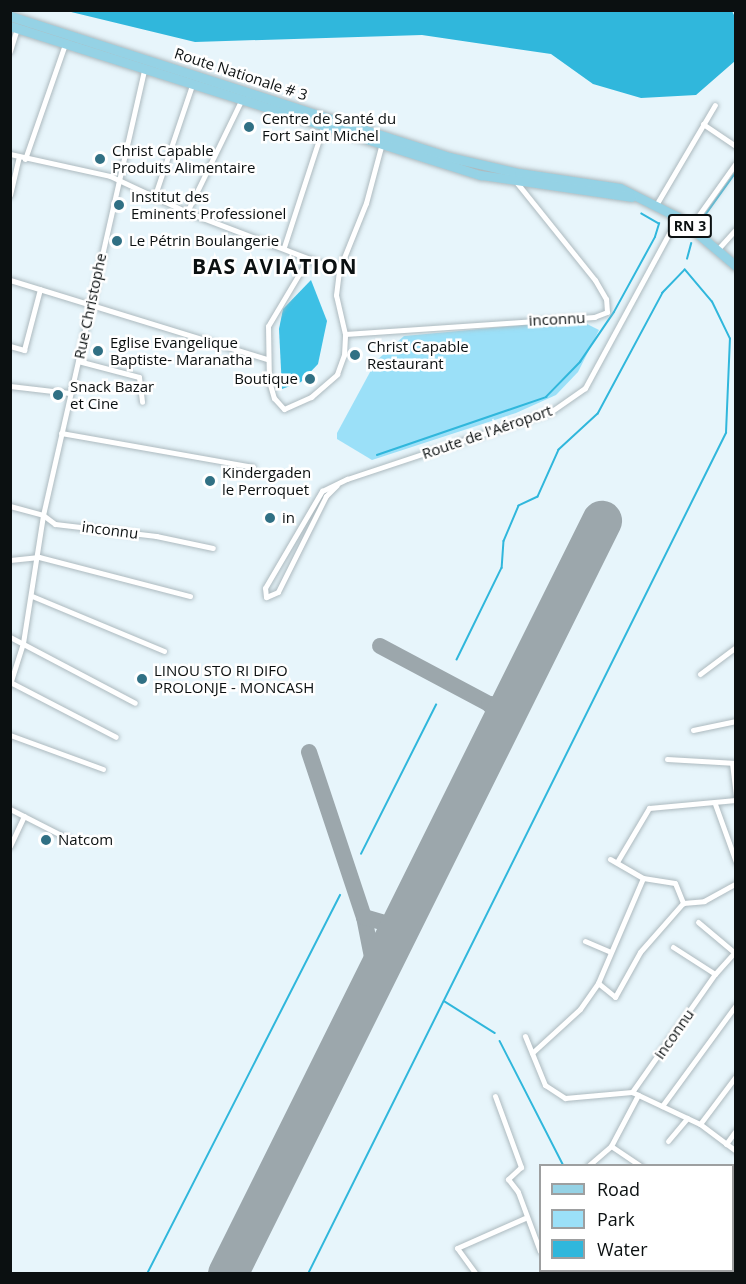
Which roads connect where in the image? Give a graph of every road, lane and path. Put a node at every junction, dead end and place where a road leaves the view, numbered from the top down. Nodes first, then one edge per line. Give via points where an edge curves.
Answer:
1 (10, 16) edge
2 (14, 27) edge
3 (65, 44) junction
4 (10, 51) edge
5 (144, 69) junction
6 (192, 85) junction
7 (273, 100) junction
8 (241, 101) junction
9 (715, 105) dead end
10 (269, 110) junction
11 (703, 124) junction
12 (323, 127) junction
13 (382, 141) junction
14 (735, 146) edge
15 (10, 154) edge
16 (22, 158) junction
17 (735, 163) edge
18 (117, 180) junction
19 (517, 183) junction
20 (10, 195) edge
21 (637, 197) junction
22 (154, 198) junction
23 (656, 205) junction
24 (187, 212) junction
25 (678, 217) junction
26 (691, 226) junction
27 (735, 229) edge
28 (284, 247) junction
29 (718, 249) junction
30 (308, 259) junction
31 (735, 266) edge
32 (339, 270) junction
33 (10, 280) edge
34 (40, 289) junction
35 (90, 302) junction
36 (345, 334) junction
37 (10, 346) edge
38 (267, 359) junction
39 (78, 361) junction
40 (10, 386) edge
41 (70, 393) junction
42 (142, 402) dead end
43 (61, 433) junction
44 (253, 466) dead end
45 (337, 485) junction
46 (10, 506) edge
47 (43, 515) junction
48 (213, 548) dead end
49 (39, 557) junction
50 (10, 560) edge
51 (32, 596) junction
52 (190, 596) dead end
53 (10, 637) edge
54 (23, 643) junction
55 (735, 647) edge
56 (164, 651) dead end
57 (700, 674) dead end
58 (11, 683) edge
59 (135, 703) dead end
60 (735, 721) edge
61 (693, 730) dead end
62 (10, 735) edge
63 (116, 737) dead end
64 (667, 759) dead end
65 (734, 763) edge
66 (104, 769) dead end
67 (735, 798) edge
68 (715, 804) junction
69 (10, 809) edge
70 (24, 816) junction
71 (69, 839) dead end
72 (10, 846) edge
73 (610, 859) dead end
74 (616, 862) junction
75 (735, 862) edge
76 (643, 878) junction
77 (735, 883) edge
78 (683, 903) junction
79 (698, 922) dead end
80 (585, 940) dead end
81 (673, 947) dead end
82 (611, 952) junction
83 (734, 954) edge
84 (715, 974) junction
85 (598, 983) junction
86 (735, 1005) edge
87 (525, 1036) dead end
88 (532, 1053) junction
89 (735, 1076) edge
90 (632, 1092) junction
91 (638, 1095) junction
92 (495, 1096) dead end
93 (662, 1106) junction
94 (687, 1118) junction
95 (700, 1124) junction
96 (735, 1130) edge
97 (668, 1141) dead end
98 (726, 1143) junction
99 (611, 1146) junction
100 (735, 1151) edge
101 (590, 1164) edge
102 (635, 1164) edge
103 (525, 1218) junction
104 (539, 1249) edge
105 (476, 1274) edge

1 - 7 main road, Route Nationale # 3 / RN 3
2 - 3 main road, Route Nationale # 3 / RN 3
2 - 4 street
3 - 5 main road, Route Nationale # 3 / RN 3
3 - 16 street
5 - 6 main road, Route Nationale # 3 / RN 3
5 - 18 street, Rue Christophe
6 - 8 main road, Route Nationale # 3 / RN 3
6 - 22 street
7 - 10 main road
7 - 13 main road, Route Nationale # 3 / RN 3
8 - 10 main road, Route Nationale # 3 / RN 3
8 - 24 street
9 - 11 street
10 - 12 main road, Route Nationale # 3 / RN 3
11 - 14 street
11 - 23 street
12 - 13 main road, Route Nationale # 3 / RN 3
12 - 28 street
13 - 19 main road, Route Nationale # 3 / RN 3
13 - 21 main road, Route Nationale # 3 / RN 3 via 484,166 604,183
13 - 32 street via 366,203
15 - 16 street
16 - 18 street
16 - 20 street
17 - 26 street
18 - 22 street
18 - 35 street, Rue Christophe
19 - 21 main road, Route Nationale # 3 / RN 3
19 - 36 street, inconnu via 595,280 606,298 607,312 594,317
21 - 23 main road, Route Nationale # 3 / RN 3
22 - 24 street
23 - 25 main road, Route Nationale # 3 / RN 3
24 - 28 street
25 - 26 main road, Route Nationale # 3 / RN 3
25 - 45 street, Route de l'Aéroport via 585,388 571,400 552,411
26 - 29 main road, Route Nationale # 3 / RN 3
27 - 29 street
28 - 30 street
29 - 31 main road, Route Nationale # 3 / RN 3
30 - 32 street
30 - 38 street via 268,326
32 - 36 street via 336,295
33 - 34 street
34 - 35 street
34 - 37 street via 24,350
35 - 38 street
35 - 39 street, Rue Christophe
36 - 38 street via 344,355 336,374 292,408 284,409 274,398
39 - 41 street, Rue Christophe
39 - 42 street via 137,375
40 - 41 street
41 - 43 street, Rue Christophe
43 - 44 street
43 - 47 street, Rue Christophe
45 - 45 street, Route de l'Aéroport via 315,499 265,588 266,597 278,591 326,496
46 - 47 street, inconnu
47 - 48 street, inconnu via 56,524 156,536
47 - 49 street, Rue Christophe
49 - 50 street
49 - 51 street, Rue Christophe
49 - 52 street
51 - 54 street, Rue Christophe
51 - 56 street
53 - 54 street
54 - 58 street, Rue Christophe
54 - 59 street
55 - 57 street
58 - 63 street
60 - 61 street
62 - 66 street
64 - 65 street
65 - 67 street
67 - 68 street
68 - 74 street via 649,808
68 - 75 street
69 - 70 street
70 - 71 street
70 - 72 street
73 - 74 street
74 - 76 street
76 - 78 street via 675,883
76 - 82 street
77 - 78 street via 704,901
78 - 85 street via 640,952 615,998
79 - 83 street, inconnu
80 - 82 street
81 - 84 street
82 - 85 street
83 - 84 street, inconnu
84 - 90 street, inconnu
85 - 88 street via 580,1009
86 - 93 street
87 - 88 street
88 - 90 street via 545,1085 565,1098
89 - 95 street
90 - 91 street
91 - 93 street
91 - 99 street
92 - 103 street via 521,1167 508,1179 518,1192
93 - 94 street
94 - 95 street
94 - 97 street
95 - 98 street
96 - 98 street
98 - 100 street
99 - 101 street
99 - 102 street
103 - 104 street
103 - 105 street via 457,1248

